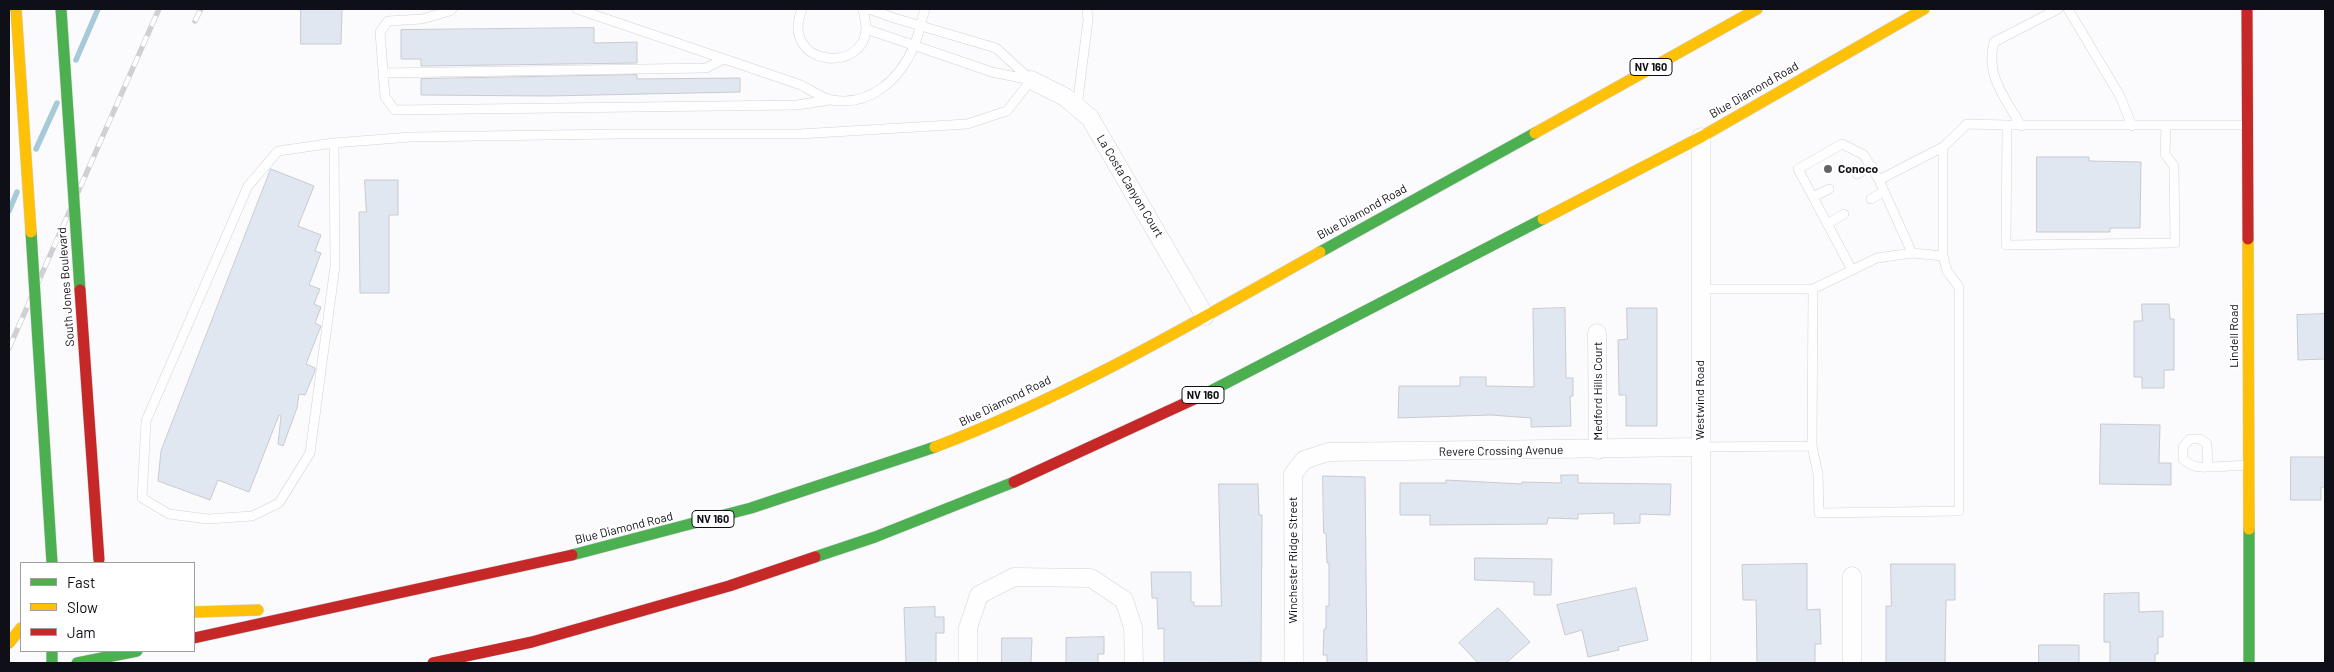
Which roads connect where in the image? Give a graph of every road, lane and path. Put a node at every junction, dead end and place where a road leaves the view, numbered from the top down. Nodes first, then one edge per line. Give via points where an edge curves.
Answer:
1 (16, 9) edge
2 (61, 9) edge
3 (452, 9) edge
4 (578, 9) edge
5 (802, 9) edge
6 (863, 9) edge
7 (869, 9) edge
8 (925, 9) edge
9 (1087, 9) edge
10 (1757, 9) edge
11 (1911, 9) edge
12 (1924, 9) edge
13 (2058, 9) edge
14 (2068, 9) edge
15 (2247, 9) edge
16 (1906, 19) junction
17 (919, 26) junction
18 (866, 29) junction
19 (914, 45) junction
20 (724, 59) junction
21 (383, 73) junction
22 (1031, 80) junction
23 (830, 100) junction
24 (1077, 107) junction
25 (2007, 125) junction
26 (2247, 125) junction
27 (2020, 126) junction
28 (2132, 126) junction
29 (2166, 126) junction
30 (1701, 137) junction
31 (334, 143) junction
32 (1943, 147) junction
33 (1872, 166) junction
34 (1857, 174) dead end
35 (1879, 180) junction
36 (1829, 189) dead end
37 (1884, 192) junction
38 (1813, 197) junction
39 (1871, 198) dead end
40 (1844, 214) dead end
41 (1827, 224) junction
42 (1912, 253) junction
43 (1943, 256) junction
44 (1852, 270) junction
45 (1701, 289) junction
46 (1814, 289) junction
47 (1205, 316) junction
48 (1597, 333) dead end
49 (1812, 446) junction
50 (1700, 447) junction
51 (1598, 450) junction
52 (1304, 460) joint
53 (2248, 465) junction
54 (2208, 468) dead end
55 (52, 562) edge
56 (100, 562) edge
57 (1852, 576) dead end
58 (359, 602) junction
59 (195, 612) edge
60 (20, 629) edge
61 (195, 638) edge
62 (9, 643) edge
63 (132, 652) edge
64 (104, 657) edge
65 (77, 663) edge
66 (433, 663) edge
67 (968, 663) edge
68 (1134, 663) edge
69 (1294, 663) edge
70 (1701, 663) edge
71 (1852, 663) edge
72 (2249, 663) edge

1 - 55 main road, bridge
2 - 56 main road, South Jones Boulevard, bridge
3 - 21 lane via 422,19 388,20 380,32
4 - 20 lane
5 - 18 lane via 797,20 800,38 811,53 828,59 846,57 860,46
6 - 18 lane
7 - 17 lane
8 - 17 lane
9 - 24 lane
10 - 47 main road, Blue Diamond Road / NV 160
11 - 16 main road
12 - 16 main road, Blue Diamond Road / NV 160
13 - 27 lane via 1994,42 1990,55 1992,74
14 - 28 lane via 2120,96
15 - 26 main road, Lindell Road
16 - 30 main road, Blue Diamond Road / NV 160
17 - 19 lane
17 - 22 lane via 996,48
18 - 19 lane
19 - 22 lane via 992,72
19 - 23 lane via 895,78 880,91 853,101
20 - 21 lane via 706,68
20 - 23 lane via 801,85
21 - 23 lane via 385,97 395,110 798,105
22 - 24 street, La Costa Canyon Court via 1065,97
22 - 31 lane via 1007,112 967,124 800,134 411,137
24 - 47 street, La Costa Canyon Court via 1090,118
25 - 27 lane
25 - 29 lane via 2006,245 2175,243 2174,166 2165,154
25 - 32 lane via 1967,124
26 - 29 lane
26 - 53 main road, Lindell Road
27 - 28 lane
28 - 29 lane
30 - 45 street, Westwind Road
30 - 66 main road, Blue Diamond Road / NV 160 via 1229,382 1015,482 875,537 729,586 532,642
31 - 31 lane via 278,151 248,186 146,421 142,498 169,514 208,519 252,516 279,503 310,453 336,266
32 - 35 lane
32 - 43 lane
33 - 34 lane
33 - 35 lane
33 - 38 lane via 1864,155 1842,144 1798,169
35 - 37 lane
36 - 38 lane
37 - 39 lane
37 - 42 lane
38 - 41 lane
40 - 41 lane
41 - 44 lane
42 - 43 lane
42 - 44 lane via 1877,258
43 - 49 lane via 1947,271 1959,287 1959,511 1819,513 1818,474
44 - 46 lane
45 - 46 lane
45 - 50 street, Westwind Road
46 - 49 lane
47 - 58 main road, Blue Diamond Road / NV 160 via 969,434 768,504 490,576
48 - 51 street, Medford Hills Court
49 - 50 lane
50 - 51 street, Revere Crossing Avenue
50 - 70 street, Westwind Road
51 - 52 street, Revere Crossing Avenue via 1328,452
52 - 69 street, Winchester Ridge Street via 1293,474
53 - 54 lane
53 - 72 main road, Lindell Road
57 - 71 street
58 - 59 main road via 223,613
58 - 61 main road, Blue Diamond Road / NV 160
60 - 62 main road
63 - 64 main road
64 - 65 main road
67 - 68 street via 968,628 979,595 1014,577 1091,578 1124,600 1134,626

